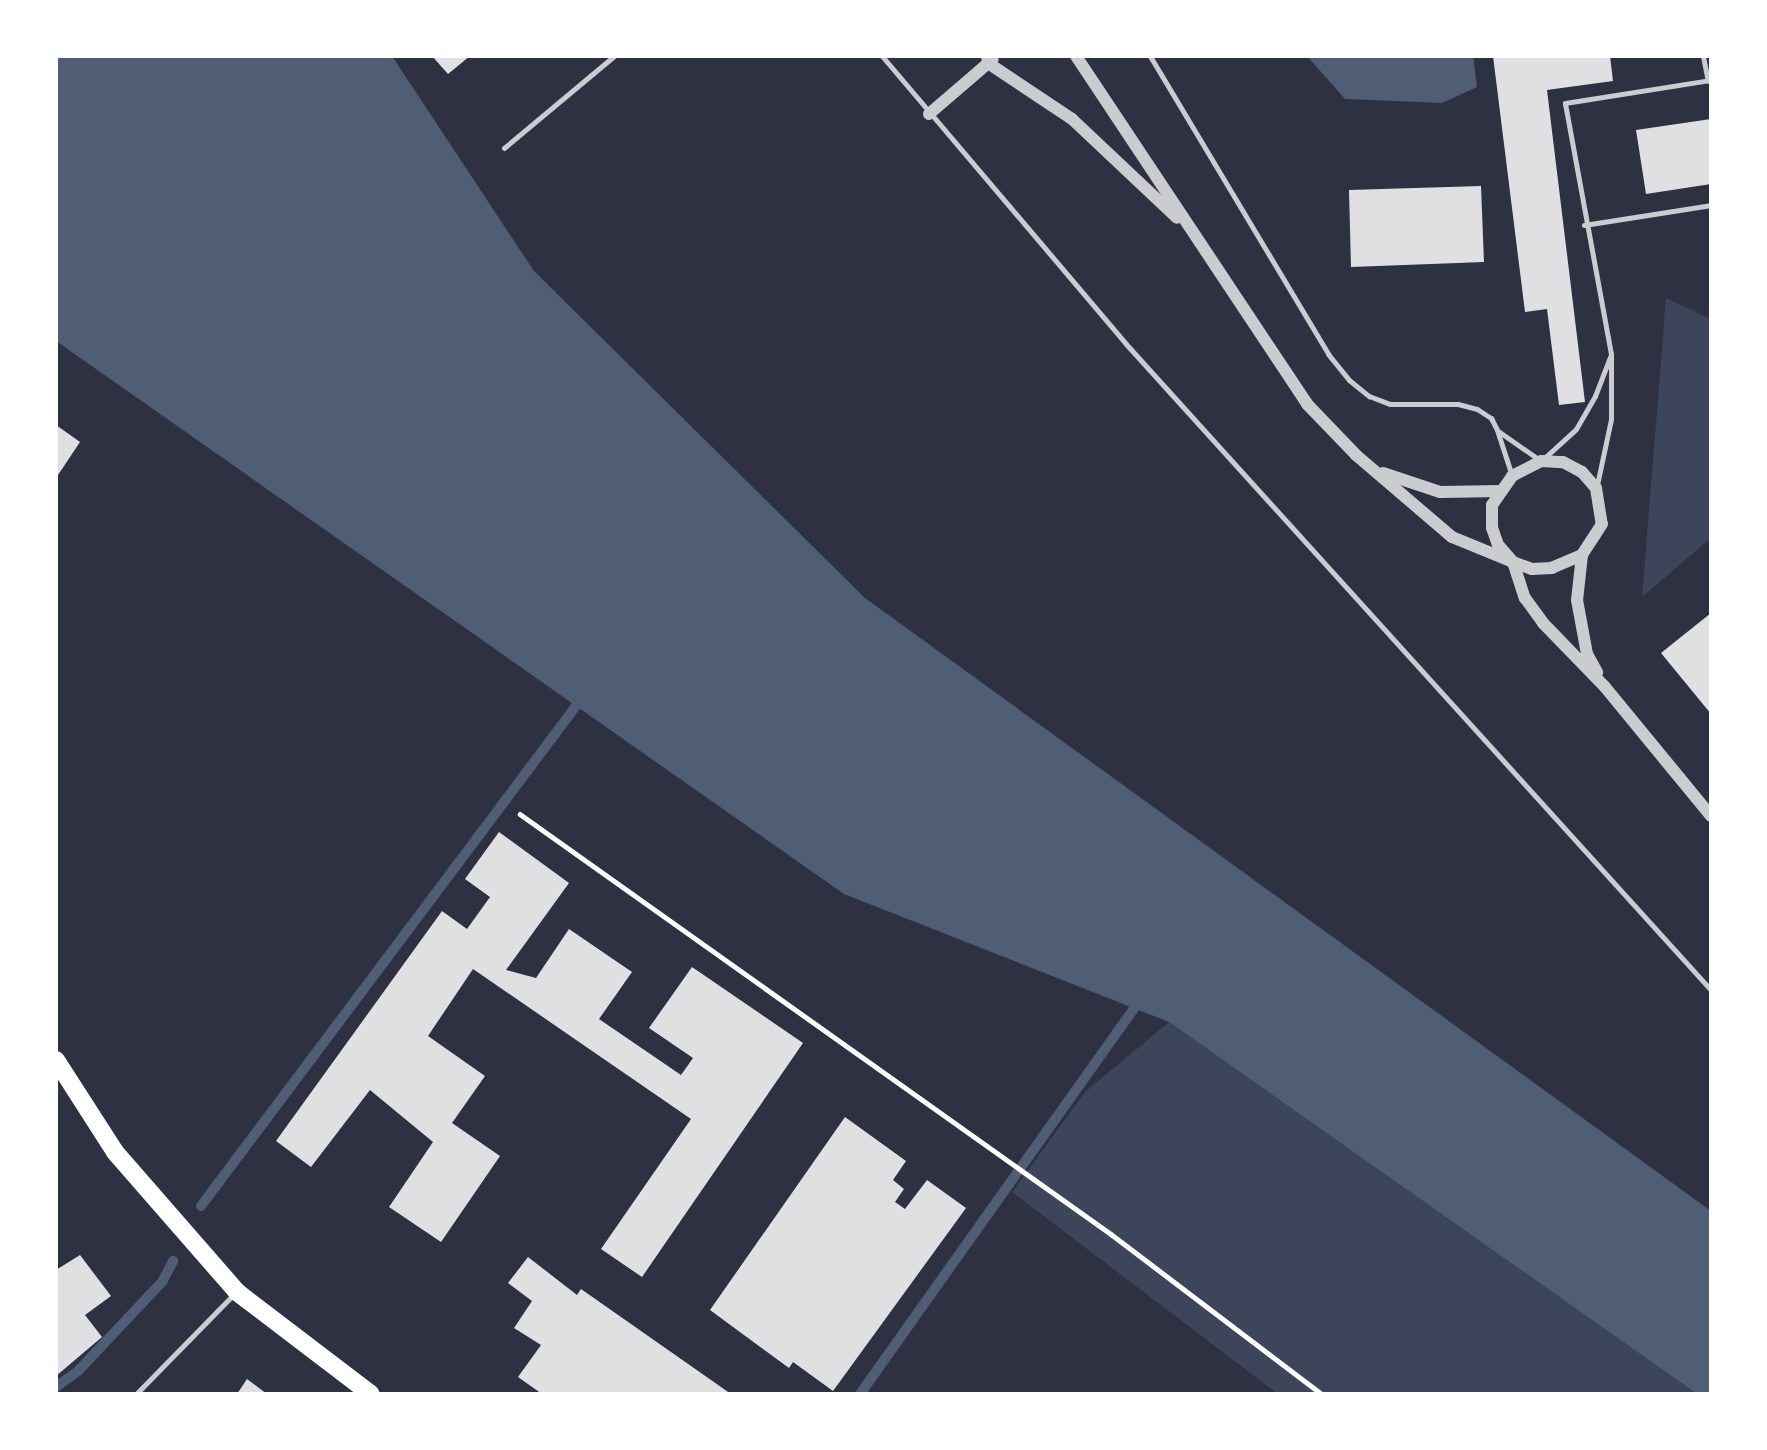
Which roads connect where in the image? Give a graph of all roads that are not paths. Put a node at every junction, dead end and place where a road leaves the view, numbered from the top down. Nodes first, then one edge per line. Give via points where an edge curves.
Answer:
1 (614, 56) edge
2 (882, 56) edge
3 (1076, 56) edge
4 (1150, 56) edge
5 (1703, 56) edge
6 (990, 58) edge
7 (1709, 80) edge
8 (929, 114) junction
9 (504, 148) dead end
10 (1711, 205) edge
11 (1584, 225) junction
12 (1192, 232) junction
13 (1611, 354) junction
14 (1497, 430) junction
15 (1356, 455) junction
16 (1541, 461) junction
17 (1512, 476) junction
18 (1596, 488) junction
19 (1501, 491) junction
20 (1582, 555) junction
21 (1513, 562) junction
22 (1605, 687) junction
23 (1711, 816) edge
24 (1711, 990) edge
25 (56, 1060) edge
26 (237, 1292) junction
27 (136, 1394) edge
28 (371, 1394) edge

1 - 9 lane
2 - 8 lane
3 - 12 street
4 - 14 lane via 1328,354 1349,380 1369,396 1390,404 1458,404 1477,409 1491,418
5 - 7 lane
6 - 8 street
6 - 12 street via 1072,119
7 - 11 lane via 1565,103
8 - 24 lane via 1126,344
10 - 11 lane
11 - 13 lane via 1604,303
12 - 15 street via 1307,404
13 - 16 lane via 1576,429
13 - 18 lane via 1611,419
14 - 16 lane
14 - 17 lane
15 - 19 street via 1410,485 1460,495
15 - 21 street via 1452,537
16 - 17 street
16 - 18 street via 1563,462 1582,471
17 - 19 street
18 - 20 street via 1602,524
19 - 21 street via 1492,505 1492,528 1498,545
20 - 21 street via 1552,568 1532,569
20 - 22 street via 1577,576 1580,629
21 - 22 street via 1525,598
22 - 23 street
25 - 26 main road via 116,1152
26 - 27 lane
26 - 28 main road

